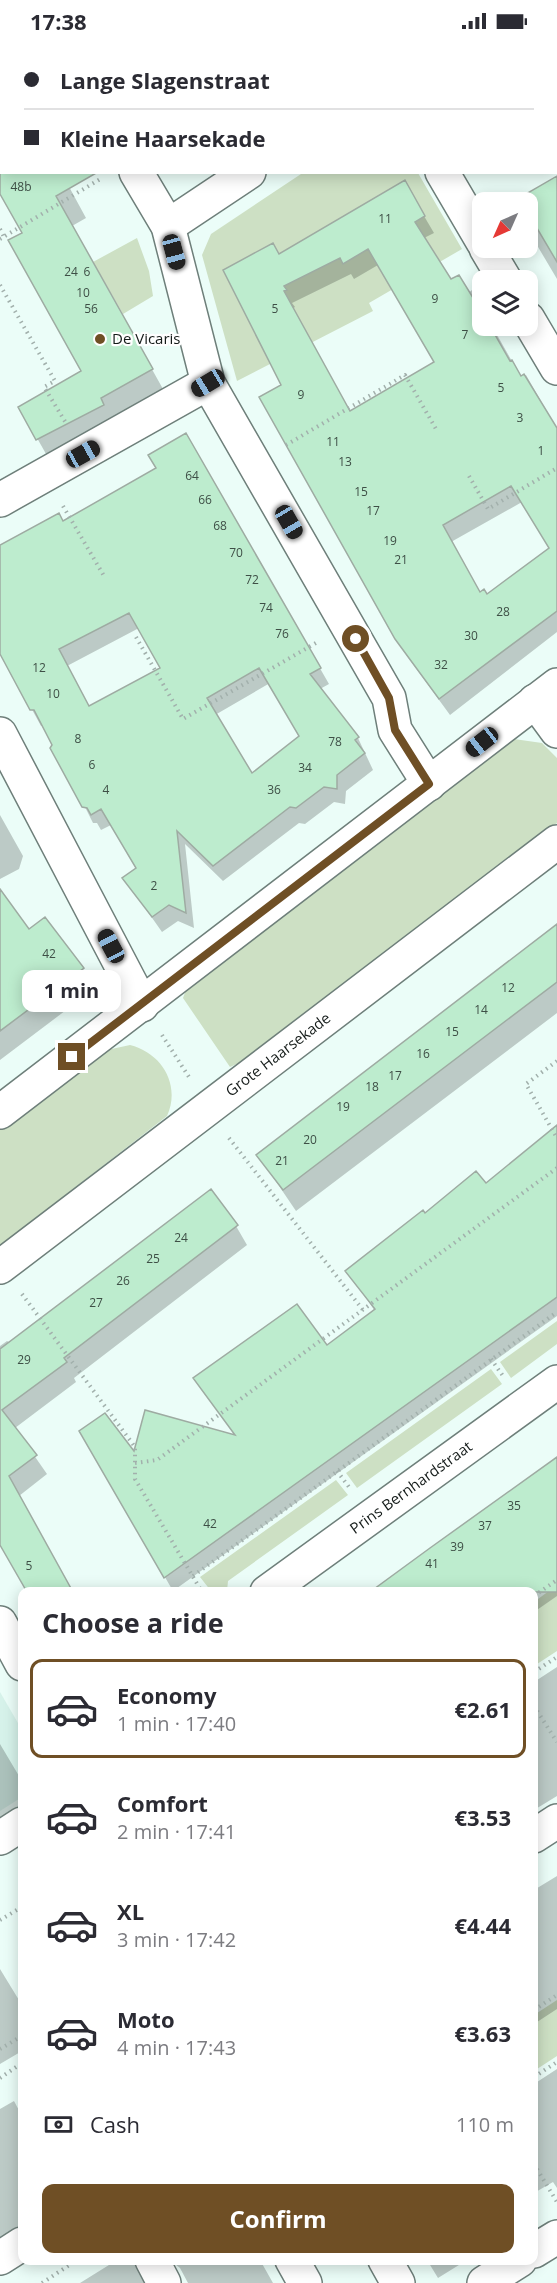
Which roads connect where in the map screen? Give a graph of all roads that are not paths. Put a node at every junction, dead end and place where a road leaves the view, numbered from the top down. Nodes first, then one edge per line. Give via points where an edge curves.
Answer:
1 (122, 174) edge
2 (246, 174) edge
3 (443, 174) edge
4 (472, 223) edge
5 (168, 226) junction
6 (538, 336) edge
7 (557, 368) edge
8 (208, 383) junction
9 (0, 500) edge
10 (546, 693) edge
11 (557, 731) edge
12 (0, 734) edge
13 (429, 784) junction
14 (557, 842) edge
15 (142, 1005) junction
16 (0, 1112) edge
17 (8, 1276) edge
18 (557, 1382) edge
19 (274, 1587) edge
20 (0, 1623) edge
21 (18, 1657) edge
22 (557, 1821) edge
23 (18, 1827) edge
24 (538, 1833) edge
25 (0, 1838) edge
26 (557, 2236) edge
27 (18, 2247) edge
28 (538, 2248) edge
29 (0, 2259) edge
30 (155, 2265) edge
31 (295, 2265) edge
32 (387, 2265) edge
33 (512, 2265) edge
34 (164, 2283) edge
35 (305, 2283) edge
36 (398, 2283) edge
37 (484, 2283) edge

1 - 5 street
2 - 5 street
3 - 4 street
5 - 8 street
6 - 7 street
8 - 9 street
8 - 13 street via 389,698 395,730
10 - 11 street
10 - 13 street
12 - 15 street
13 - 15 street
14 - 17 street, Grote Haarsekade via 209,1108
15 - 16 street
18 - 19 street, Prins Bernhardstraat
20 - 21 street
22 - 24 street
23 - 25 street
26 - 28 street
27 - 29 street
30 - 34 street
31 - 35 street
32 - 36 street
33 - 37 street

